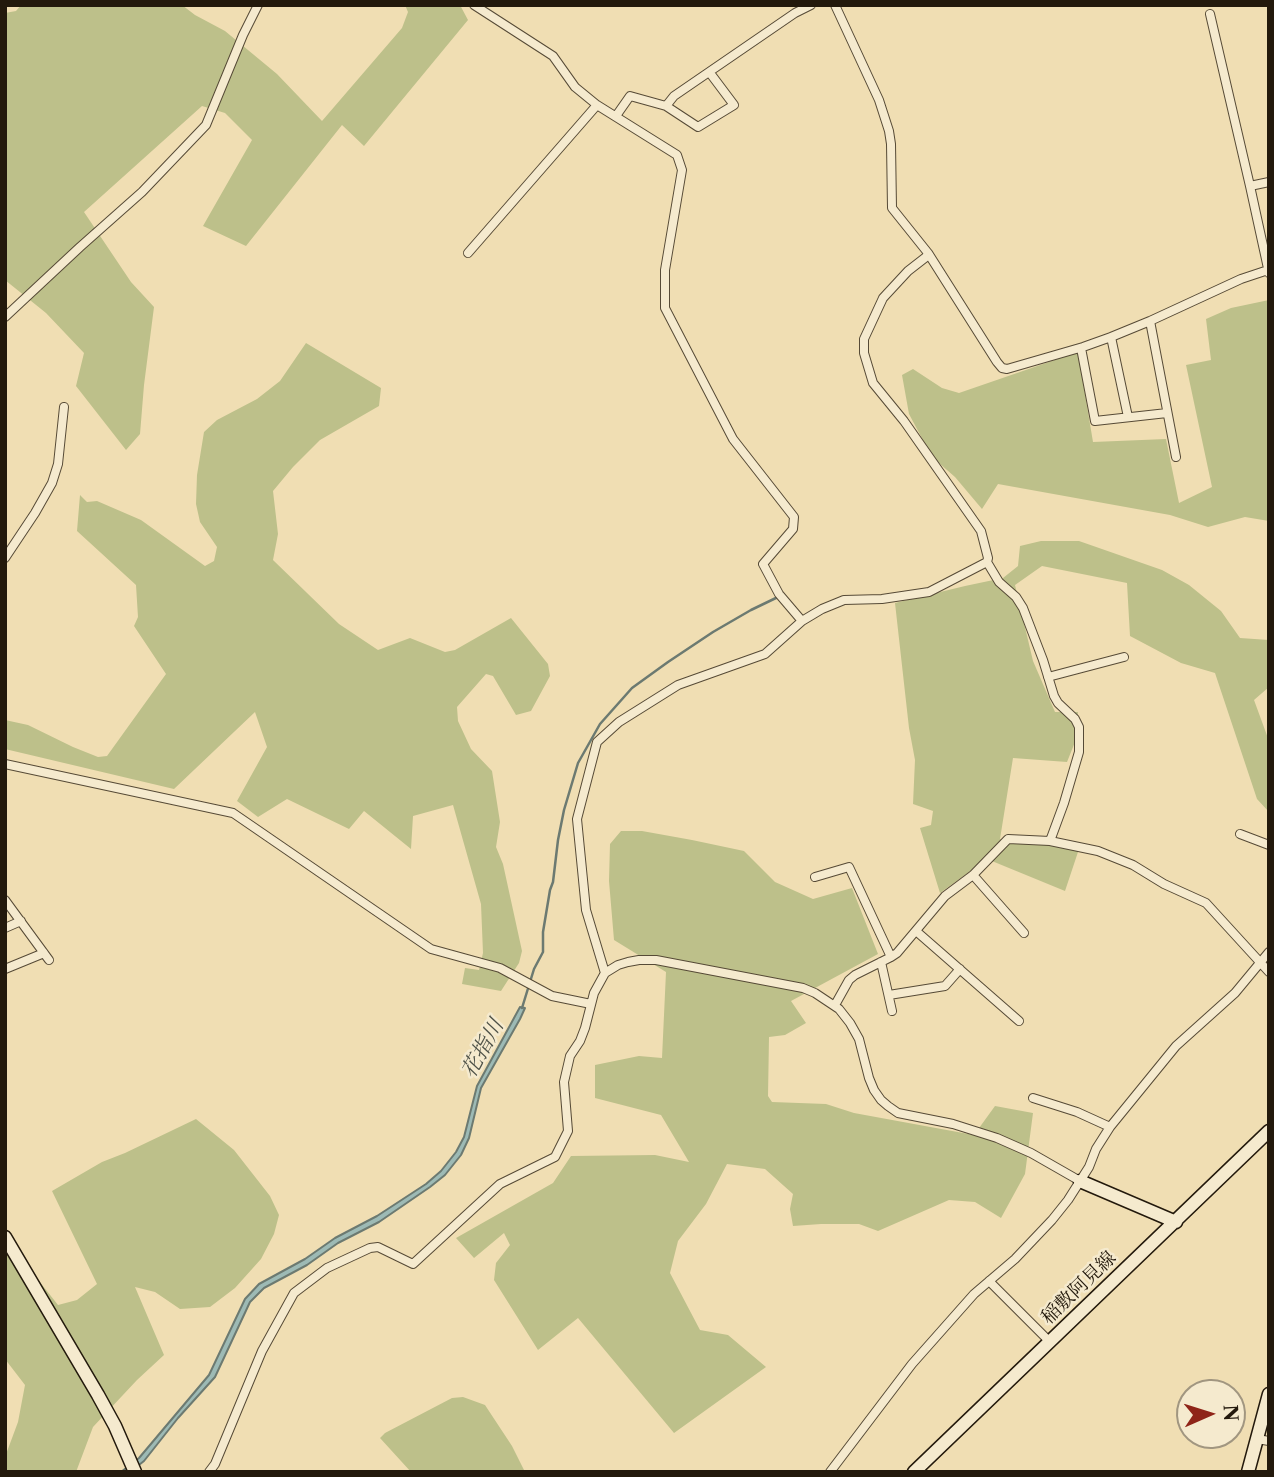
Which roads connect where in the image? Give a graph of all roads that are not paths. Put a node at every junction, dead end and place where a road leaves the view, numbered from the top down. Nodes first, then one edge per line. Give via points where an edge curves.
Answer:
1 (258, 5) edge
2 (474, 5) edge
3 (811, 5) edge
4 (835, 5) edge
5 (1210, 14) dead end
6 (710, 73) junction
7 (597, 105) junction
8 (666, 106) junction
9 (616, 116) junction
10 (1269, 182) edge
11 (1250, 186) junction
12 (468, 253) dead end
13 (928, 253) junction
14 (1268, 272) edge
15 (5, 317) edge
16 (1150, 321) junction
17 (1111, 337) junction
18 (1081, 348) junction
19 (64, 407) dead end
20 (1167, 413) junction
21 (1128, 417) junction
22 (1176, 457) dead end
23 (5, 558) edge
24 (987, 562) junction
25 (802, 621) junction
26 (1124, 657) dead end
27 (1048, 677) junction
28 (5, 764) edge
29 (1240, 834) dead end
30 (1050, 841) junction
31 (1269, 845) edge
32 (973, 875) junction
33 (815, 877) dead end
34 (5, 900) edge
35 (21, 921) junction
36 (5, 928) edge
37 (916, 931) junction
38 (1024, 933) dead end
39 (1269, 952) edge
40 (891, 957) junction
41 (881, 962) junction
42 (1261, 962) junction
43 (5, 969) edge
44 (960, 969) junction
45 (1269, 972) edge
46 (605, 973) junction
47 (889, 995) junction
48 (591, 1004) junction
49 (835, 1006) junction
50 (892, 1011) dead end
51 (1019, 1021) dead end
52 (1033, 1098) dead end
53 (1110, 1127) junction
54 (1269, 1131) edge
55 (1080, 1181) junction
56 (1176, 1222) junction
57 (5, 1237) edge
58 (989, 1281) junction
59 (1050, 1342) junction
60 (1269, 1394) edge
61 (1267, 1411) edge
62 (1263, 1440) edge
63 (135, 1472) edge
64 (209, 1472) edge
65 (830, 1472) edge
66 (914, 1472) edge
67 (1248, 1472) edge

1 - 15 street via 206,125 142,192
2 - 7 street via 553,56 575,87
3 - 6 street
4 - 13 street via 889,131 892,208
5 - 11 street
6 - 8 street
6 - 8 street via 734,105 698,127
7 - 9 street
7 - 12 street
8 - 9 street via 629,96
9 - 25 street via 677,155 682,170 665,270 665,308 733,439 794,517 793,529 763,564 779,594
10 - 11 street
11 - 14 street
13 - 18 street via 1002,368
13 - 24 street via 883,298 864,339 864,353 873,383 981,531
14 - 16 street via 1241,279
16 - 17 street
16 - 20 street
17 - 18 street
17 - 21 street
18 - 21 street via 1095,421
19 - 23 street via 52,483
20 - 21 street
20 - 22 street
24 - 25 street via 929,592 844,600
24 - 27 street via 1023,608
25 - 46 street via 765,654 678,685 619,722 597,742 577,819 586,910
26 - 27 street
27 - 30 street via 1058,703 1075,719 1080,736 1076,763
28 - 48 street via 233,813 431,949 500,968 552,996
29 - 31 street
30 - 32 street via 1008,839
30 - 42 street via 1111,855 1206,902
32 - 37 street via 945,897
32 - 38 street
33 - 40 street via 849,867
34 - 35 street
35 - 36 street
35 - 43 street via 46,957
37 - 40 street
37 - 44 street
39 - 42 street
40 - 41 street
41 - 47 street
41 - 49 street via 849,980
42 - 45 street
42 - 53 street via 1235,993 1176,1046
44 - 47 street via 944,986
44 - 51 street
46 - 48 street
46 - 49 street via 628,962 656,960 803,988
47 - 50 street
48 - 64 street via 580,1041 570,1056 564,1082 568,1131 555,1157 500,1184 413,1264 378,1247 370,1248 327,1268 294,1293 262,1351
49 - 55 street via 859,1039 874,1090 888,1106 908,1116 997,1138
52 - 53 street
53 - 55 street
54 - 56 main road, 稲敷阿見線
55 - 56 main road
55 - 58 street via 1052,1220
56 - 59 main road, 稲敷阿見線
57 - 63 main road via 109,1415
58 - 59 street
58 - 65 street via 912,1364
59 - 66 main road, 稲敷阿見線
60 - 61 main road
61 - 62 main road
62 - 67 main road

